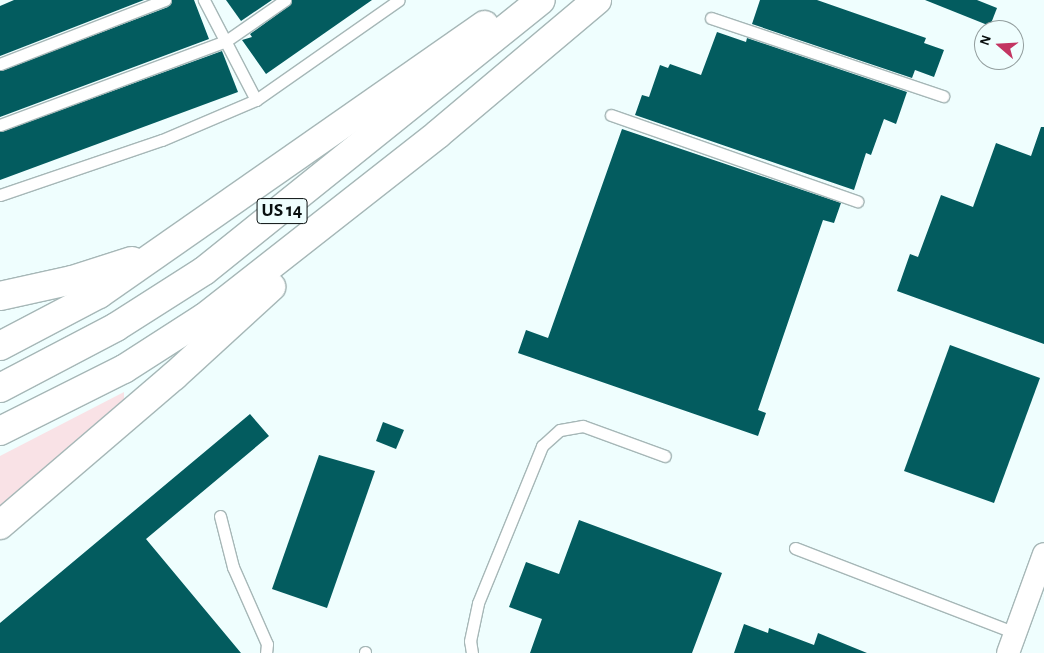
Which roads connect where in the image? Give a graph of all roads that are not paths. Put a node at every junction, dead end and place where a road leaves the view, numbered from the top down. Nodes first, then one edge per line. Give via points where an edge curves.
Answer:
1 (165, 0) edge
2 (204, 0) edge
3 (285, 0) edge
4 (399, 0) edge
5 (520, 0) edge
6 (541, 0) edge
7 (598, 0) edge
8 (712, 18) dead end
9 (226, 41) junction
10 (0, 64) edge
11 (943, 96) dead end
12 (256, 100) junction
13 (611, 115) dead end
14 (0, 125) edge
15 (438, 134) junction
16 (0, 194) edge
17 (857, 201) dead end
18 (162, 252) junction
19 (0, 296) edge
20 (0, 346) edge
21 (0, 388) edge
22 (0, 431) edge
23 (665, 456) dead end
24 (220, 516) dead end
25 (0, 525) edge
26 (795, 548) dead end
27 (1044, 554) edge
28 (1012, 643) edge
29 (266, 653) edge
30 (472, 653) edge

1 - 10 lane
2 - 9 lane
3 - 9 lane
4 - 12 lane
5 - 18 highway, US 14
6 - 21 highway, US 14 via 204,271 116,327
7 - 15 highway, US 14
8 - 11 lane
9 - 12 lane
9 - 14 lane
12 - 16 lane via 162,140
13 - 17 lane
15 - 22 highway, US 14 via 205,317 124,369
15 - 25 highway via 174,376
18 - 19 highway via 72,280
18 - 20 highway, US 14 via 99,294
23 - 30 lane via 583,426 560,430 542,446 478,603 470,641
24 - 29 lane via 233,567 267,644
26 - 28 lane
27 - 28 street

